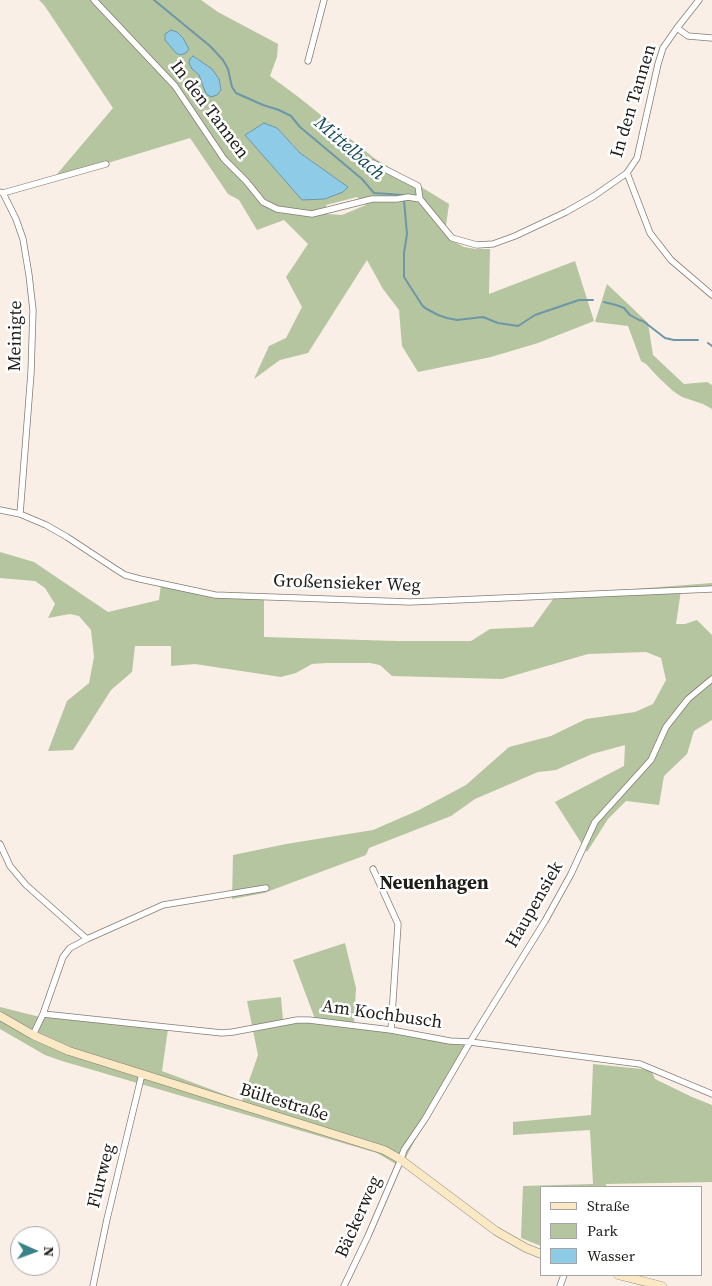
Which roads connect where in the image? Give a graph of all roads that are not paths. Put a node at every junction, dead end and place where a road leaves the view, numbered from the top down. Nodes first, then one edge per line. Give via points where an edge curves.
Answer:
1 (94, 0) edge
2 (324, 0) edge
3 (699, 0) edge
4 (677, 28) junction
5 (712, 38) edge
6 (308, 61) dead end
7 (372, 162) dead end
8 (106, 164) dead end
9 (627, 172) junction
10 (2, 192) edge
11 (420, 199) junction
12 (712, 295) edge
13 (0, 510) edge
14 (20, 514) junction
15 (712, 589) edge
16 (712, 679) edge
17 (0, 844) edge
18 (373, 869) dead end
19 (266, 888) dead end
20 (87, 939) junction
21 (43, 1014) junction
22 (0, 1016) edge
23 (391, 1030) junction
24 (33, 1035) junction
25 (470, 1042) junction
26 (142, 1074) junction
27 (712, 1094) edge
28 (400, 1159) junction
29 (540, 1254) edge
30 (622, 1276) edge
31 (93, 1286) edge
32 (344, 1286) edge
33 (662, 1286) edge

1 - 11 street, In den Tannen via 175,86 224,159 263,202 278,209 312,214 372,199
2 - 6 street
3 - 4 street, In den Tannen
4 - 5 street, In den Tannen via 688,36
4 - 9 street, In den Tannen via 663,48 636,158
7 - 11 street via 418,186
8 - 10 street, Meinigte
9 - 11 street, In den Tannen via 566,212 492,244 477,245 452,238
9 - 12 street via 650,233 671,260
10 - 14 street, Meinigte via 23,239 33,310
13 - 14 street, Großensieker Weg
14 - 15 street, Großensieker Weg via 67,537 125,574 215,595 410,602
16 - 25 street, Haupensiek via 688,699 666,727 651,760 595,822 545,921
17 - 20 street via 10,866 26,885
18 - 23 street via 398,924
19 - 20 street via 163,905
20 - 21 street via 70,948 63,957
21 - 23 street, Am Kochbusch via 222,1033 297,1020
21 - 24 street
22 - 24 street, Bültestraße
23 - 25 street, Am Kochbusch
24 - 26 street, Bültestraße via 69,1051
25 - 27 street, Am Kochbusch via 640,1064
25 - 28 street, Haupensiek
26 - 28 street, Bültestraße via 375,1146
26 - 31 street, Flurweg
28 - 29 street, Bültestraße via 496,1230
28 - 32 street, Bäckerweg
30 - 33 street

